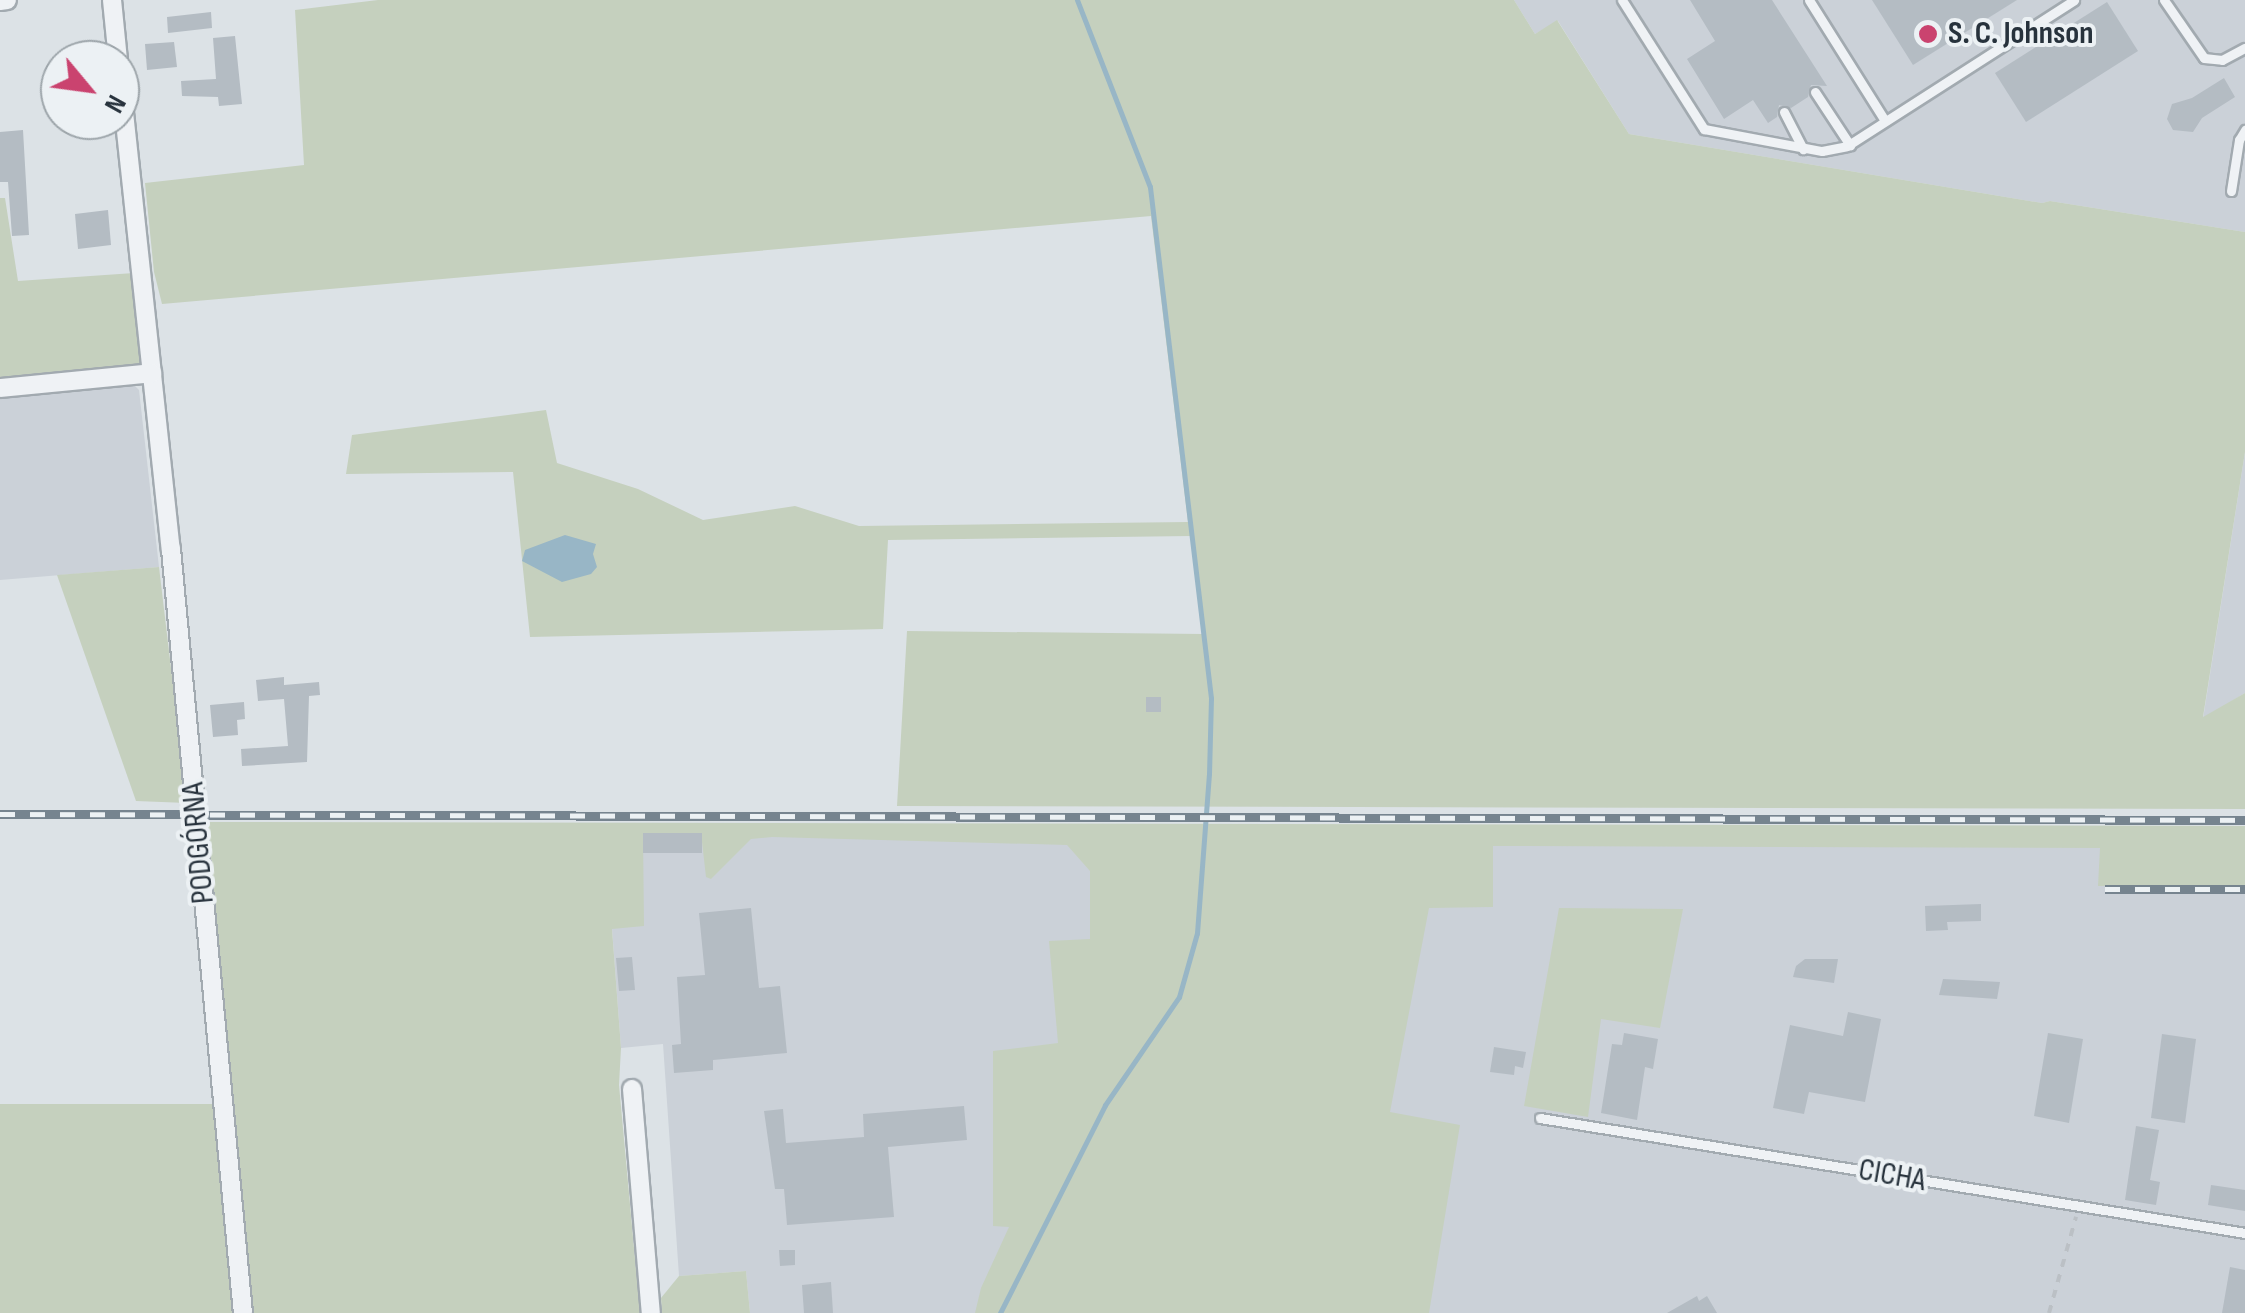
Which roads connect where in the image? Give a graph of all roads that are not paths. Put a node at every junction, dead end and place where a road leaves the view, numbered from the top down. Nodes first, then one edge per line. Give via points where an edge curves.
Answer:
1 (112, 0) edge
2 (1622, 0) edge
3 (1808, 0) edge
4 (2074, 0) edge
5 (2164, 0) edge
6 (116, 40) edge
7 (2245, 48) edge
8 (1816, 92) dead end
9 (1784, 112) dead end
10 (1884, 119) junction
11 (2245, 130) edge
12 (127, 140) edge
13 (1850, 144) junction
14 (1803, 149) junction
15 (2231, 190) dead end
16 (152, 373) junction
17 (0, 388) edge
18 (632, 1089) dead end
19 (1540, 1118) dead end
20 (2245, 1233) edge
21 (243, 1313) edge
22 (651, 1313) edge

1 - 6 street
2 - 14 lane via 1702,128
3 - 10 lane
4 - 10 lane
5 - 7 lane via 2204,58 2222,60
8 - 13 lane
9 - 14 lane
10 - 13 lane
11 - 15 lane
12 - 16 street, PODGÓRNA
13 - 14 lane
16 - 17 street
16 - 21 street, PODGÓRNA
18 - 22 street
19 - 20 lane, CICHA

